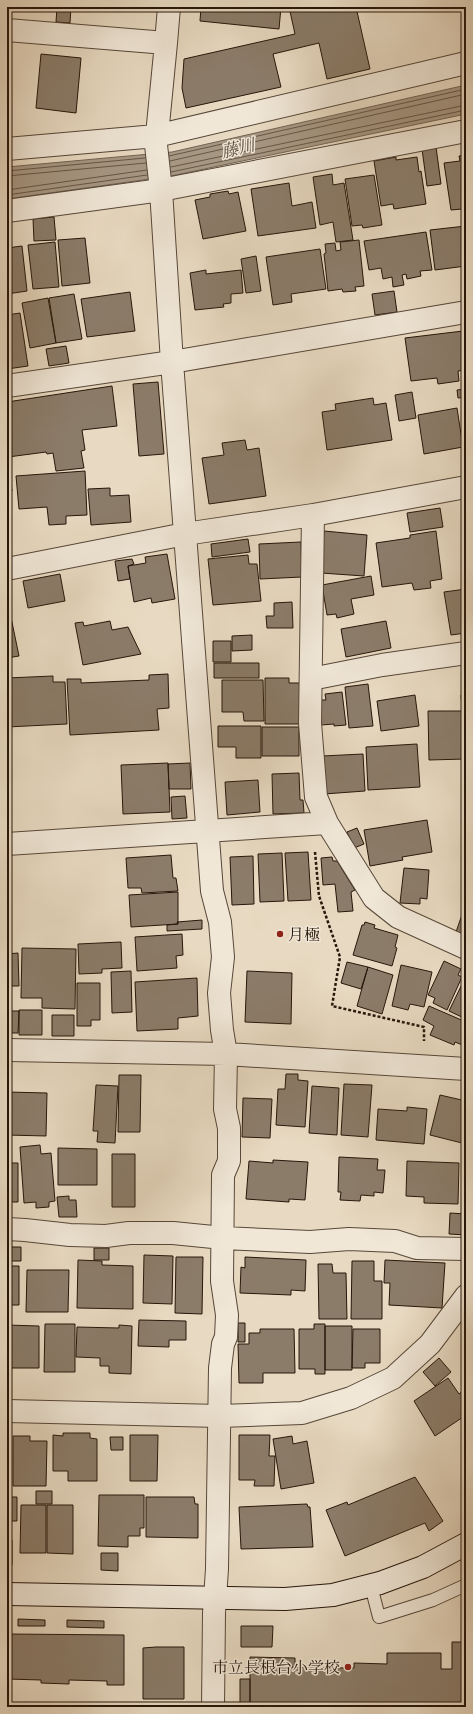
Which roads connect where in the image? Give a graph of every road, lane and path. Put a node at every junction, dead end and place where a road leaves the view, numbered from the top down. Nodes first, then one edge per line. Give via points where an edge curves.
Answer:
1 (169, 7) edge
2 (7, 30) edge
3 (166, 43) junction
4 (466, 63) edge
5 (466, 132) edge
6 (156, 141) junction
7 (7, 149) edge
8 (160, 186) junction
9 (7, 211) edge
10 (466, 312) edge
11 (172, 362) junction
12 (7, 386) edge
13 (466, 487) edge
14 (313, 514) junction
15 (185, 534) junction
16 (7, 569) edge
17 (466, 653) edge
18 (311, 679) junction
19 (319, 824) junction
20 (207, 831) junction
21 (7, 844) edge
22 (466, 948) edge
23 (7, 1050) edge
24 (226, 1054) junction
25 (424, 1066) junction
26 (466, 1069) edge
27 (7, 1229) edge
28 (223, 1238) junction
29 (466, 1249) edge
30 (466, 1296) edge
31 (7, 1411) edge
32 (220, 1416) junction
33 (466, 1544) edge
34 (466, 1585) edge
35 (371, 1586) junction
36 (7, 1594) edge
37 (216, 1597) junction
38 (213, 1707) edge

1 - 3 street
2 - 3 street
3 - 6 street
4 - 6 street
5 - 8 street
6 - 7 street
6 - 8 street
8 - 9 street
8 - 11 street
10 - 11 street
11 - 12 street
11 - 15 street
13 - 14 street
14 - 15 street
14 - 18 street
15 - 16 street
15 - 20 street
17 - 18 street via 382,665
18 - 19 street via 310,723
19 - 20 street
19 - 22 street via 374,898 398,917
19 - 25 path via 319,896 340,957 332,1006 424,1027
20 - 21 street
20 - 24 street via 212,891 220,922 223,957 219,993
23 - 24 street
24 - 25 street
24 - 28 street via 225,1109 229,1128 229,1161 223,1175
25 - 26 street
27 - 28 street via 70,1235 173,1233
28 - 29 street via 310,1242 349,1239 395,1241 417,1248
28 - 32 street via 222,1281 227,1323 220,1368
30 - 32 street via 430,1344 394,1378 351,1398 302,1413
31 - 32 street
32 - 37 street
33 - 35 street via 423,1567
34 - 35 lane via 433,1600 379,1617
35 - 37 street via 333,1595 285,1599
36 - 37 street
37 - 38 street

